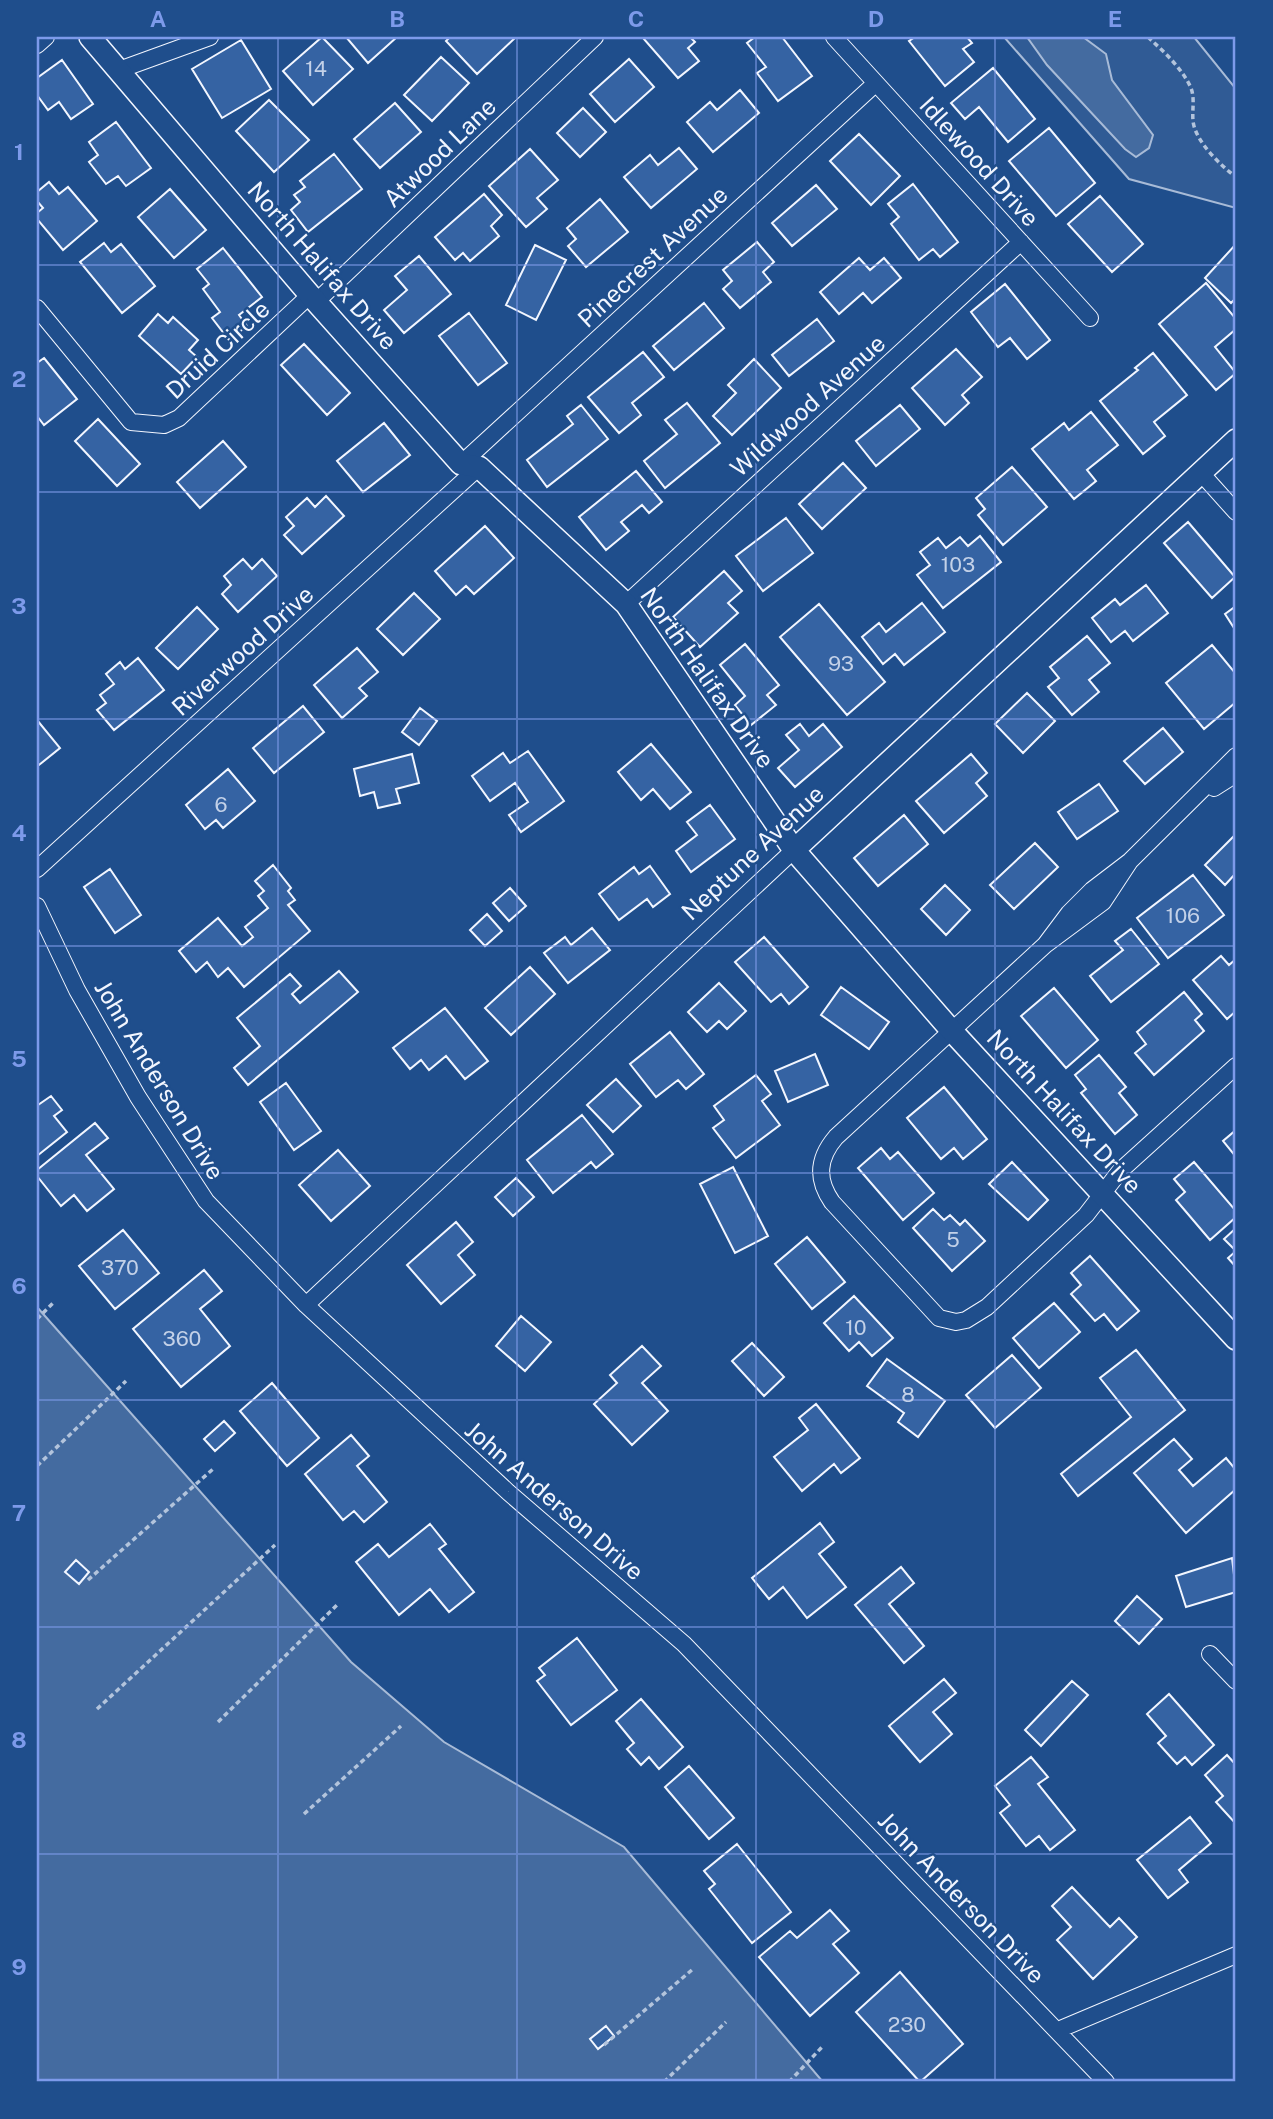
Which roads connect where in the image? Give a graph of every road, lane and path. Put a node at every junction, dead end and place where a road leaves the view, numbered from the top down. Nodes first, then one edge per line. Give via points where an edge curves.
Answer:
1 (46, 37) edge
2 (90, 37) edge
3 (210, 37) edge
4 (595, 37) edge
5 (834, 37) edge
6 (1149, 37) edge
7 (37, 45) edge
8 (119, 70) junction
9 (876, 83) junction
10 (1236, 177) edge
11 (1021, 242) junction
12 (314, 298) junction
13 (37, 308) edge
14 (1090, 318) dead end
15 (1236, 440) edge
16 (470, 466) junction
17 (1201, 473) junction
18 (1236, 512) edge
19 (626, 604) junction
20 (1236, 756) edge
21 (1236, 774) edge
22 (1183, 810) junction
23 (794, 850) junction
24 (37, 869) edge
25 (37, 906) edge
26 (951, 1031) junction
27 (1236, 1066) edge
28 (1104, 1192) junction
29 (53, 1303) dead end
30 (306, 1305) junction
31 (37, 1319) edge
32 (1236, 1339) edge
33 (126, 1381) dead end
34 (37, 1466) edge
35 (213, 1469) dead end
36 (275, 1545) dead end
37 (88, 1580) dead end
38 (338, 1604) dead end
39 (1210, 1654) dead end
40 (1236, 1681) edge
41 (97, 1709) dead end
42 (218, 1722) dead end
43 (401, 1726) dead end
44 (304, 1814) dead end
45 (1236, 1955) edge
46 (693, 1969) dead end
47 (726, 2022) dead end
48 (1058, 2031) junction
49 (604, 2045) dead end
50 (822, 2047) dead end
51 (664, 2082) edge
52 (789, 2082) edge
53 (1106, 2082) edge

1 - 7 street
2 - 8 street, North Halifax Drive
3 - 8 street
4 - 12 street, Atwood Lane
5 - 9 street, Idlewood Drive
6 - 10 path via 1190,86 1193,121 1200,137
8 - 12 street, North Halifax Drive
9 - 11 street, Idlewood Drive
9 - 16 street, Pinecrest Avenue
11 - 14 street, Idlewood Drive
11 - 19 street, Wildwood Avenue
12 - 13 street, Druid Circle via 179,418 164,425 131,422
12 - 16 street, North Halifax Drive
15 - 17 street, Neptune Avenue
16 - 19 street, North Halifax Drive
16 - 24 street, Riverwood Drive
17 - 18 street
17 - 23 street, Neptune Avenue
19 - 23 street, North Halifax Drive
20 - 22 street
21 - 22 street
22 - 26 street via 1084,897 1045,945
23 - 26 street, North Halifax Drive
23 - 30 street, Neptune Avenue
25 - 30 street, John Anderson Drive via 77,990 131,1085 206,1201
26 - 28 street, North Halifax Drive
26 - 28 street via 836,1137 820,1169 832,1202 931,1311 947,1322 977,1314 1086,1215
27 - 28 street via 1120,1171
28 - 32 street, North Halifax Drive
29 - 31 path
30 - 48 street, John Anderson Drive via 508,1492 684,1644
33 - 34 path
35 - 37 path
36 - 41 path
38 - 42 path
39 - 40 street
43 - 44 path
45 - 48 street
46 - 49 path
47 - 51 path
48 - 53 street, John Anderson Drive
50 - 52 path

